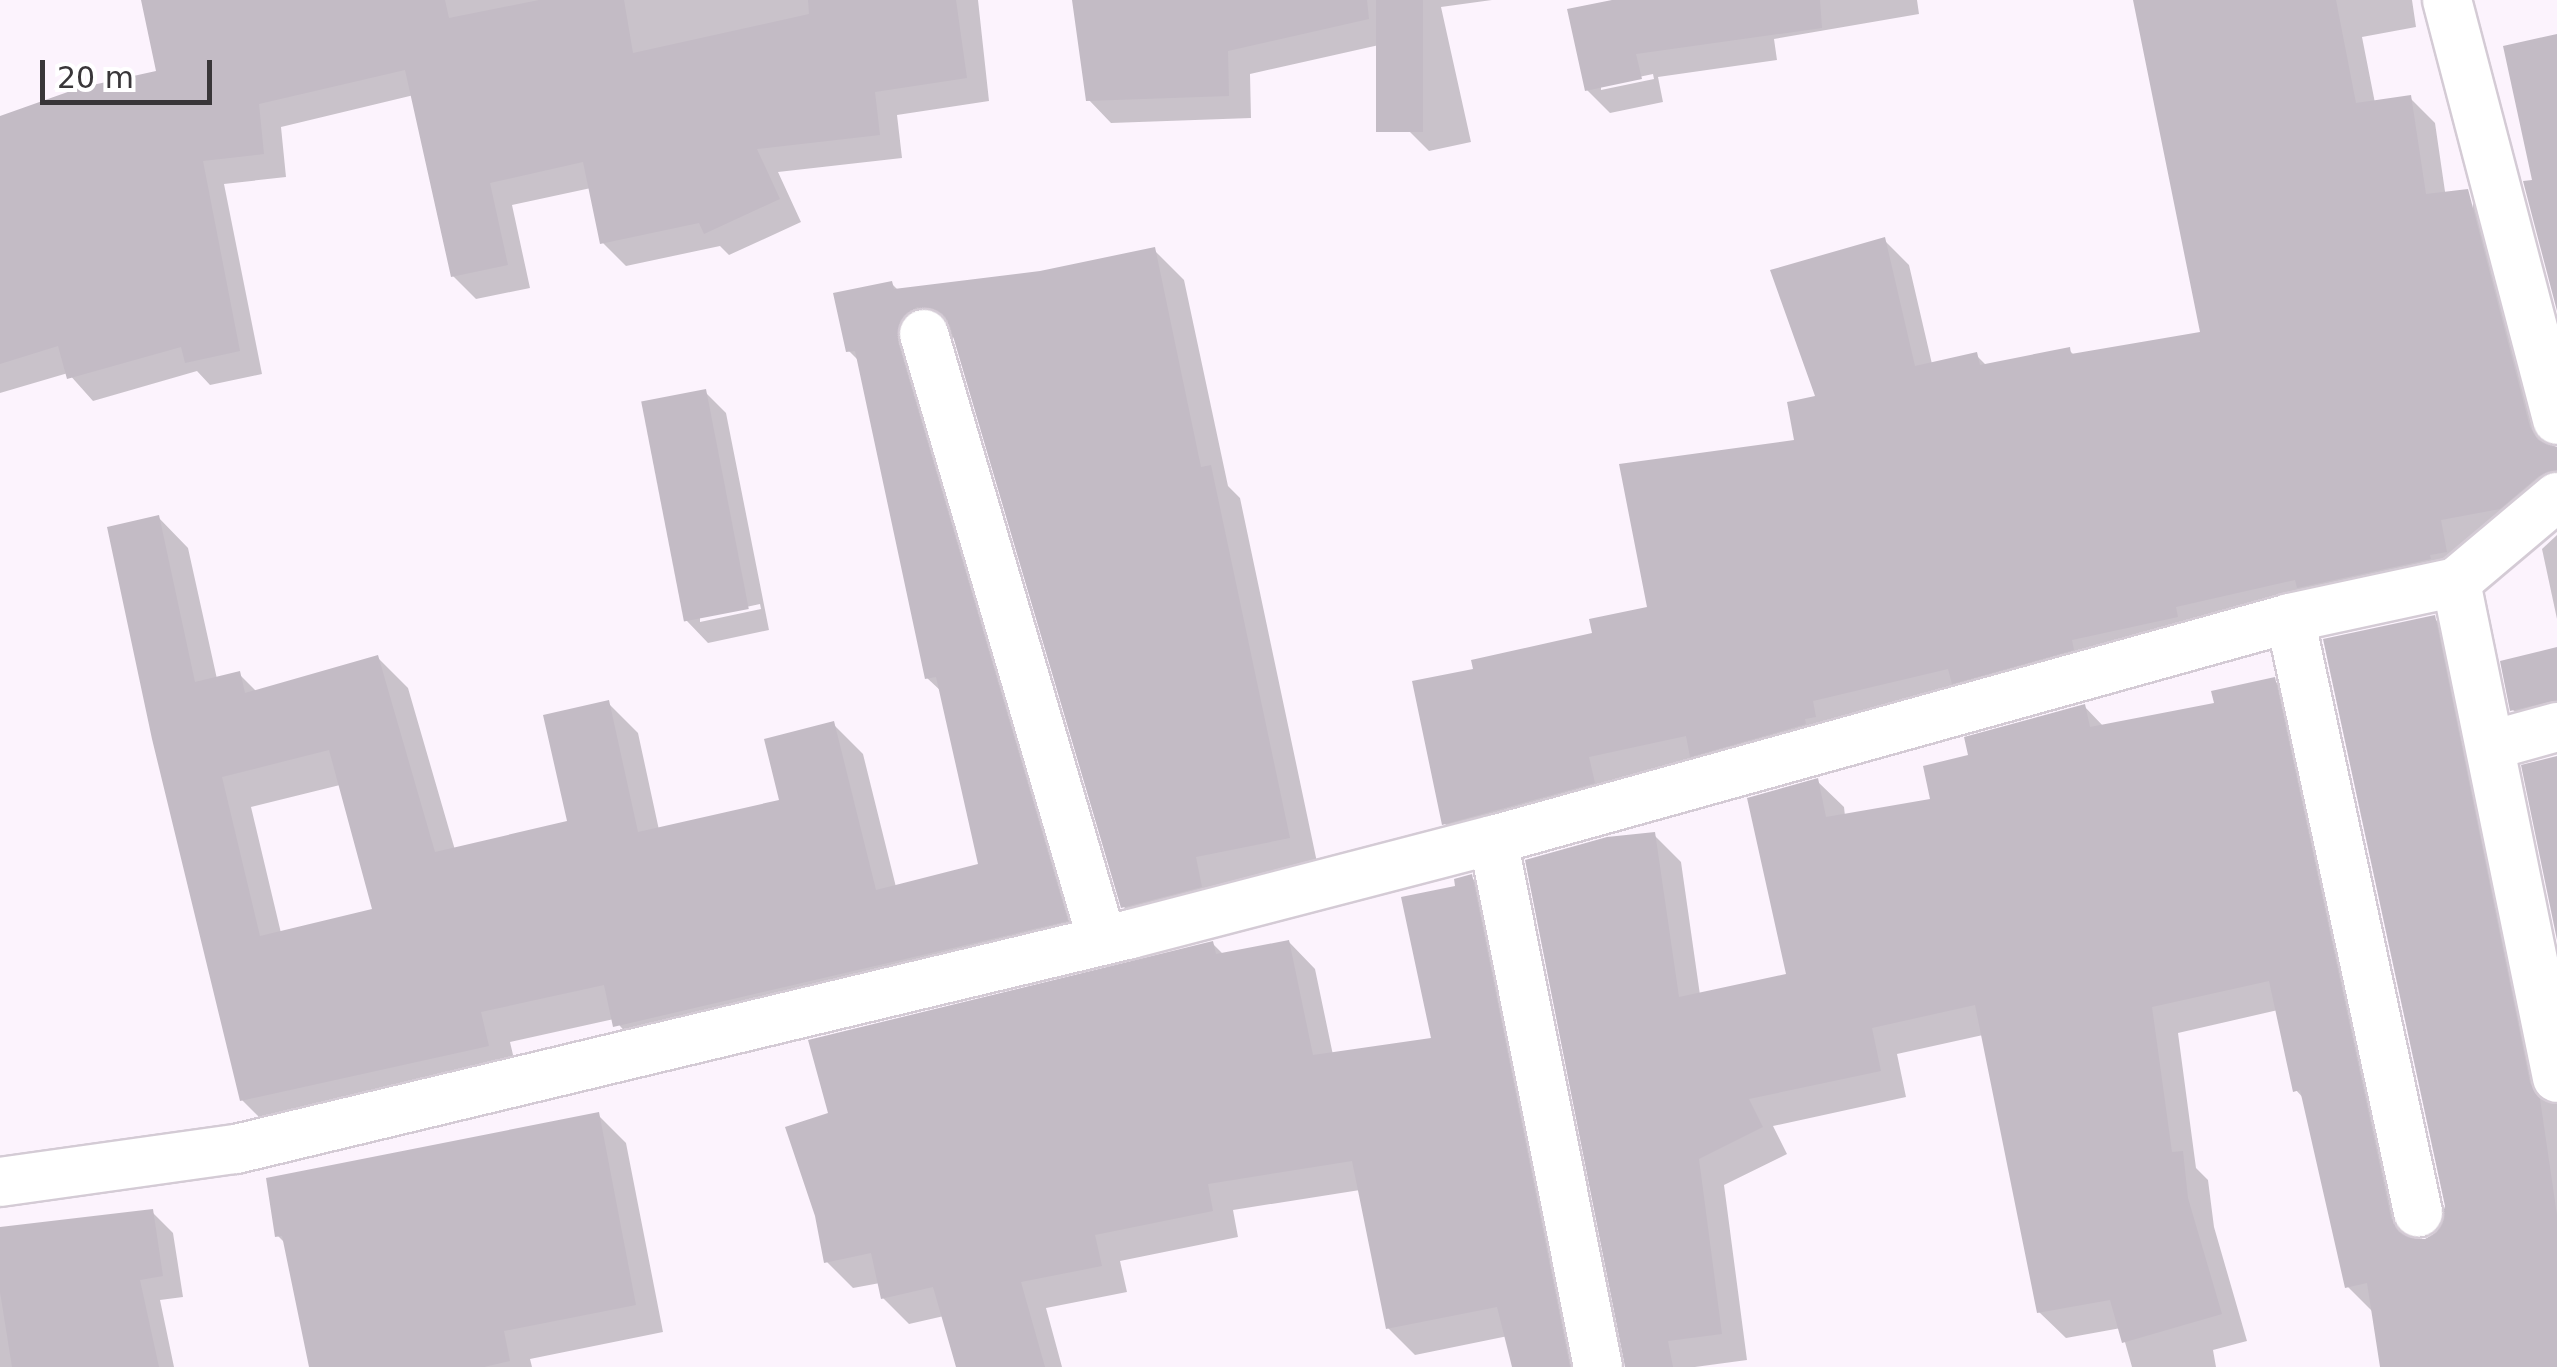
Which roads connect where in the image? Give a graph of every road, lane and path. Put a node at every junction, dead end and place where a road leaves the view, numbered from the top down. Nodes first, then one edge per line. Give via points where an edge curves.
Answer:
1 (2447, 0) edge
2 (924, 334) dead end
3 (2557, 420) edge
4 (2557, 497) edge
5 (2456, 582) junction
6 (2290, 618) junction
7 (2557, 727) edge
8 (2492, 745) junction
9 (1493, 840) junction
10 (1102, 940) junction
11 (2557, 1078) edge
12 (0, 1182) edge
13 (2418, 1212) dead end
14 (1598, 1367) edge

1 - 3 street
2 - 10 street
4 - 5 street
5 - 6 street
5 - 8 street
6 - 9 street
6 - 13 street
7 - 8 street
8 - 11 street
9 - 10 street
9 - 14 street
10 - 12 street via 236,1149

